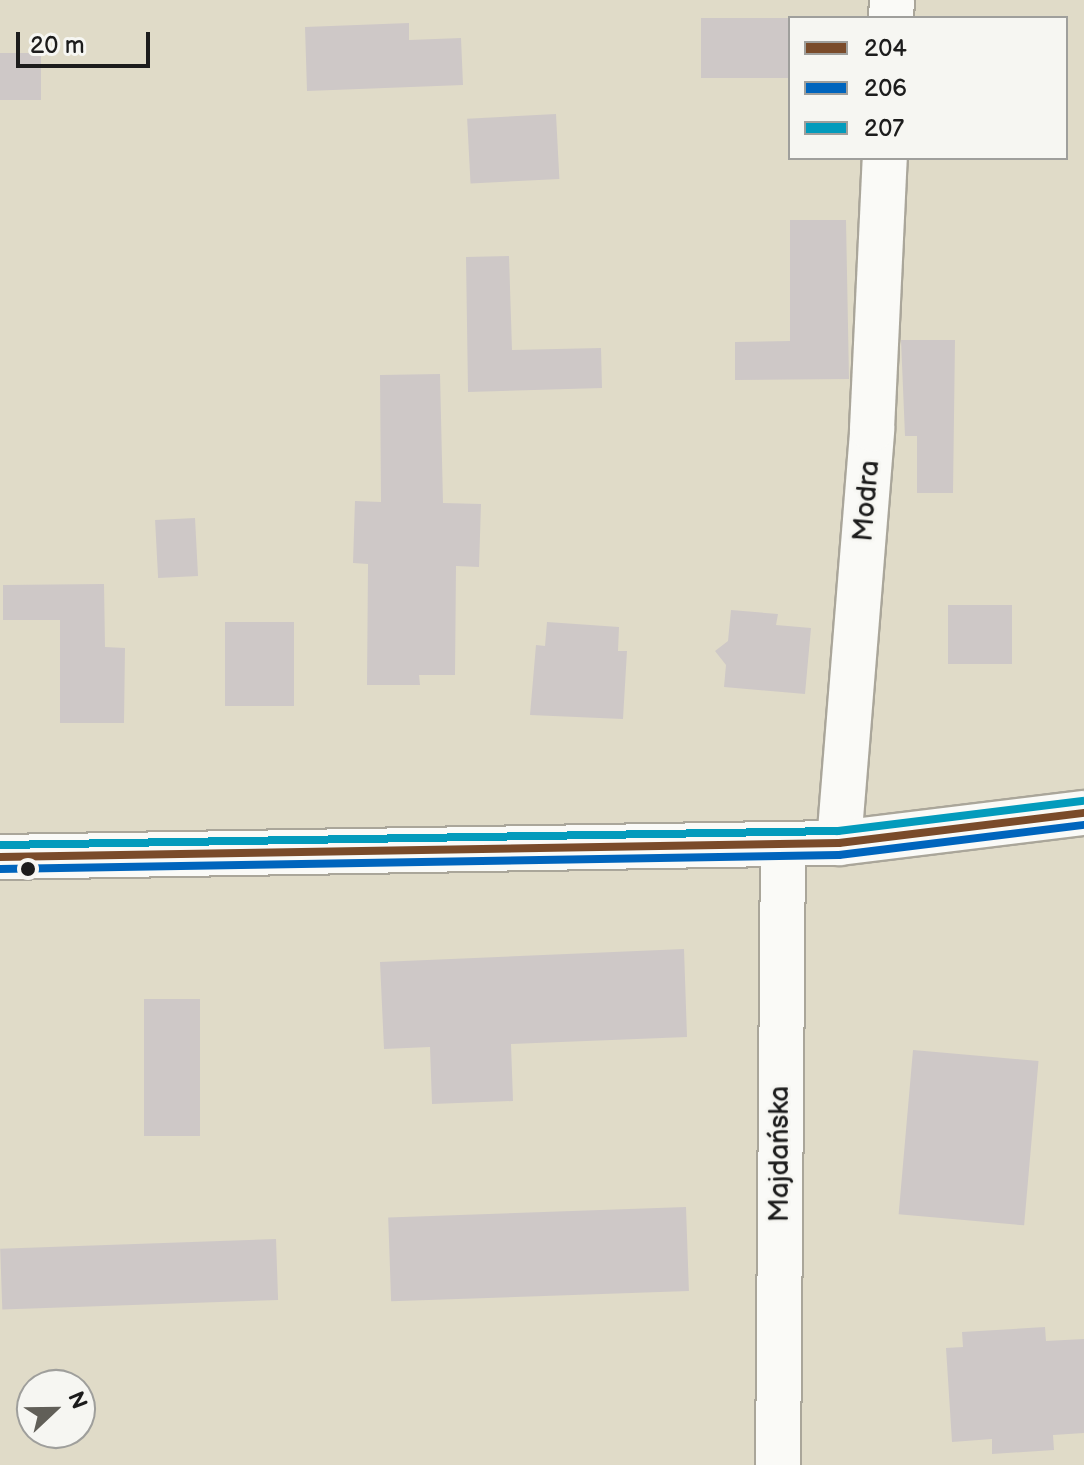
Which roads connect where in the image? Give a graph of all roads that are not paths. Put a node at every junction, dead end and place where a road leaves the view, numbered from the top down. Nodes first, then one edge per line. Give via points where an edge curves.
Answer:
1 (885, 160) edge
2 (1084, 813) edge
3 (839, 843) junction
4 (783, 844) junction
5 (0, 857) edge
6 (778, 1465) edge

1 - 3 main road, Modra via 872,429
2 - 3 main road
3 - 4 main road
4 - 5 main road
4 - 6 main road, Majdańska

